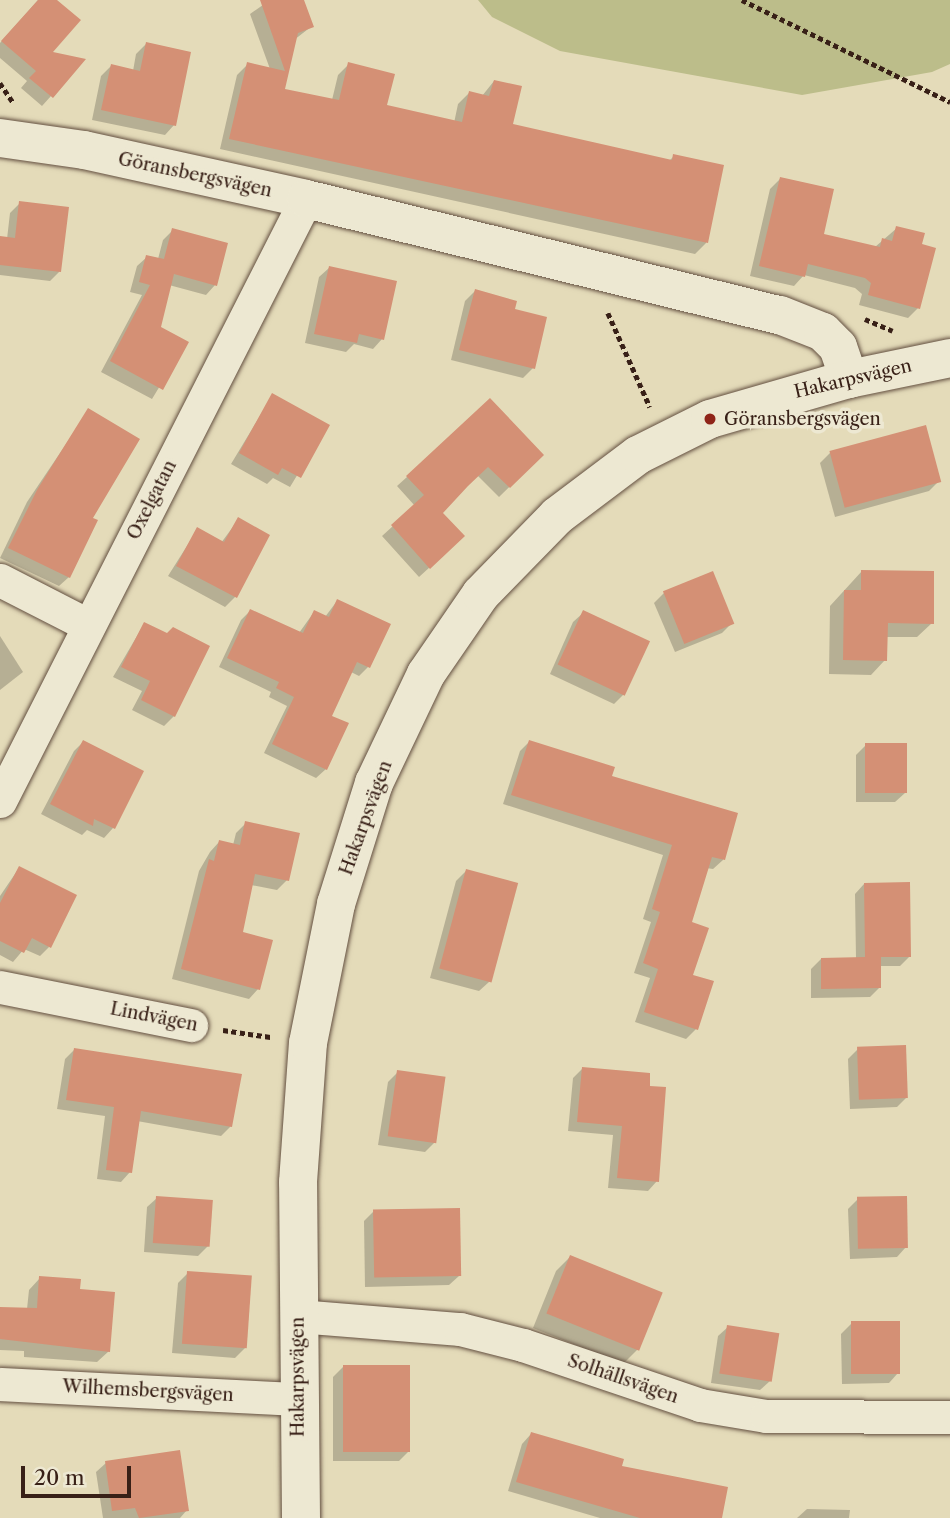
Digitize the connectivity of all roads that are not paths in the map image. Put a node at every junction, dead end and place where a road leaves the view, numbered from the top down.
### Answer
1 (0, 138) edge
2 (306, 199) junction
3 (950, 358) edge
4 (849, 379) junction
5 (0, 580) edge
6 (88, 625) junction
7 (0, 801) edge
8 (0, 987) edge
9 (191, 1025) road end
10 (298, 1316) junction
11 (0, 1384) edge
12 (296, 1399) junction
13 (950, 1417) edge
14 (301, 1518) edge

1 - 2 street, Göransbergsvägen
2 - 4 street, Göransbergsvägen
2 - 6 street, Oxelgatan
3 - 4 street, Hakarpsvägen
4 - 10 street, Hakarpsvägen
5 - 6 street
6 - 7 street, Oxelgatan
8 - 9 street, Lindvägen
10 - 12 street, Hakarpsvägen
10 - 13 street, Solhällsvägen
11 - 12 street, Wilhemsbergsvägen
12 - 14 street, Hakarpsvägen

